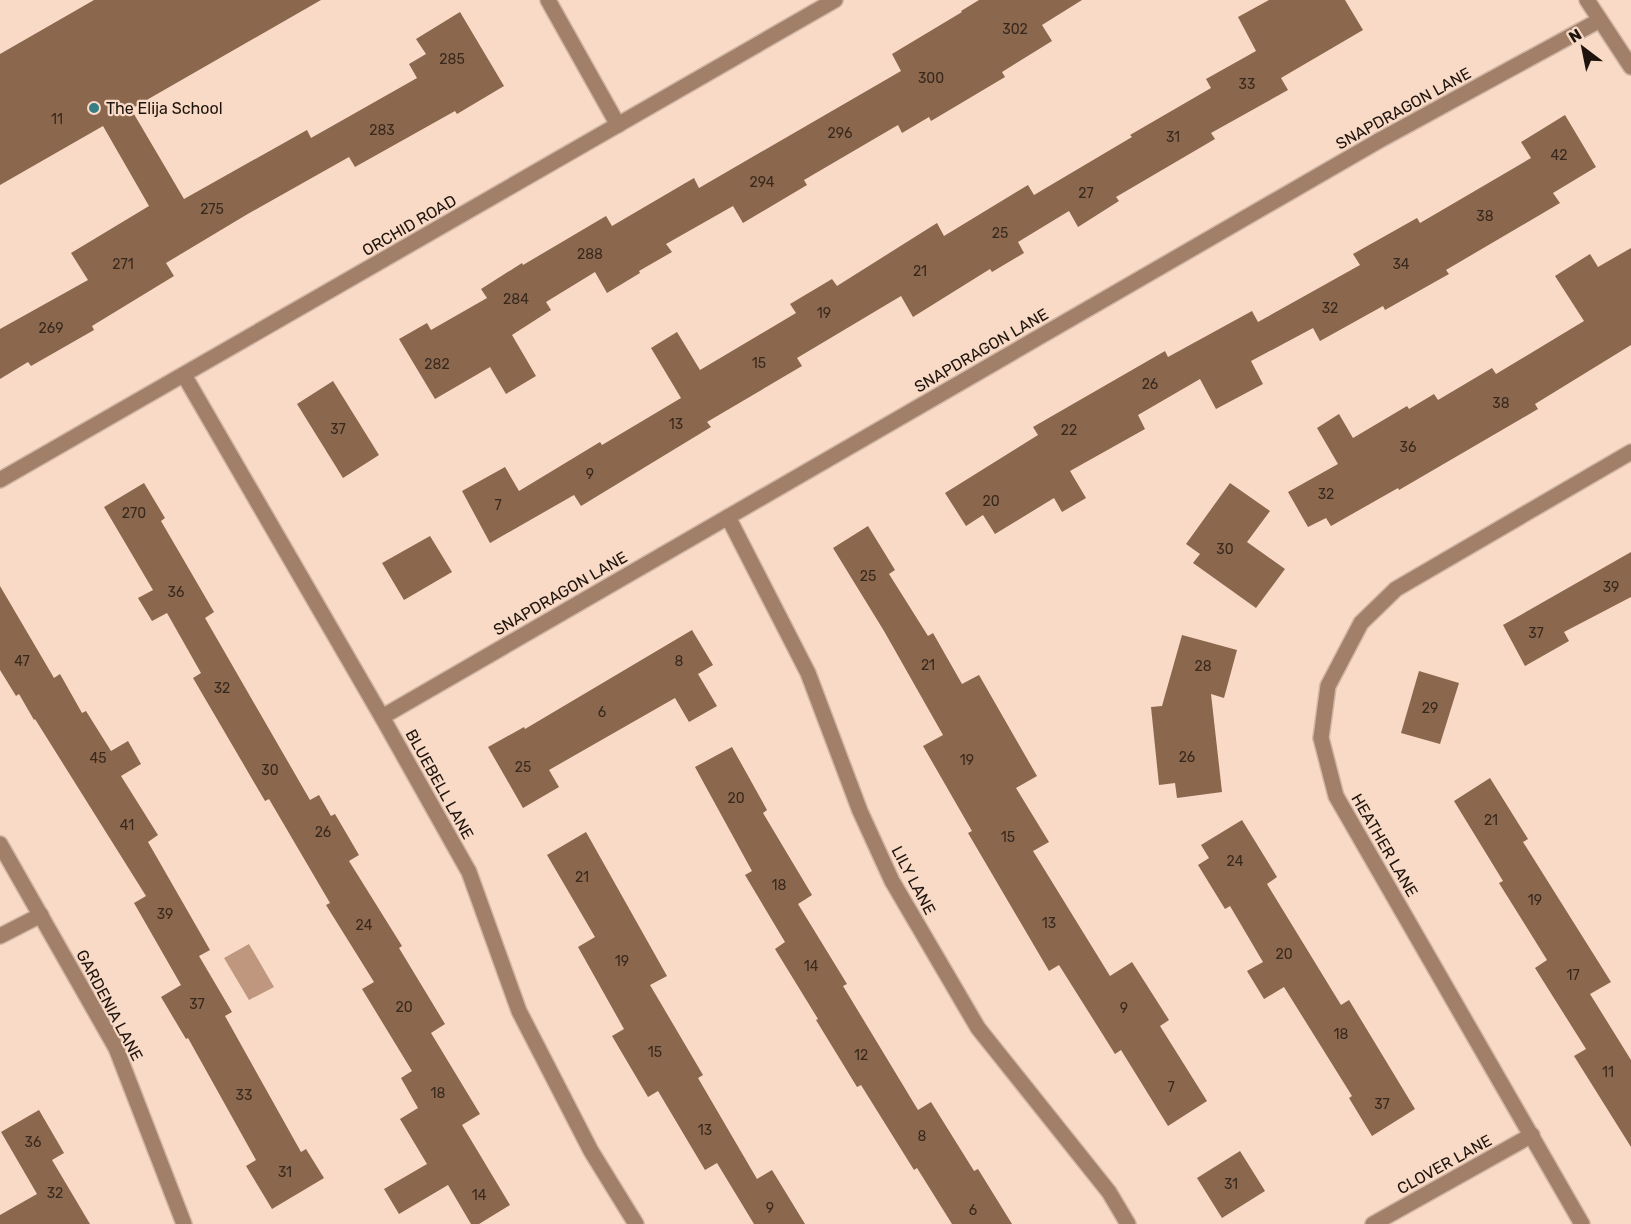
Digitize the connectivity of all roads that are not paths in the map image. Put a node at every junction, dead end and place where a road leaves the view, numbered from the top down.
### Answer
1 (548, 0) edge
2 (835, 0) edge
3 (1587, 0) edge
4 (1600, 20) junction
5 (1631, 67) edge
6 (618, 124) junction
7 (184, 375) junction
8 (1631, 452) edge
9 (0, 480) edge
10 (728, 518) junction
11 (382, 717) junction
12 (0, 844) edge
13 (41, 915) junction
14 (0, 936) edge
15 (1532, 1135) junction
16 (184, 1224) edge
17 (636, 1224) edge
18 (1128, 1224) edge
19 (1373, 1224) edge
20 (1582, 1224) edge

1 - 6 street
2 - 6 street, ORCHID ROAD
3 - 4 street
4 - 5 street
4 - 10 street, SNAPDRAGON LANE
6 - 7 street, ORCHID ROAD
7 - 9 street, ORCHID ROAD
7 - 11 street, BLUEBELL LANE
8 - 15 street, HEATHER LANE
10 - 11 street, SNAPDRAGON LANE
10 - 18 street, LILY LANE
11 - 17 street, BLUEBELL LANE
12 - 13 street, GARDENIA LANE
13 - 14 street
13 - 16 street, GARDENIA LANE
15 - 19 street, CLOVER LANE
15 - 20 street, HEATHER LANE

